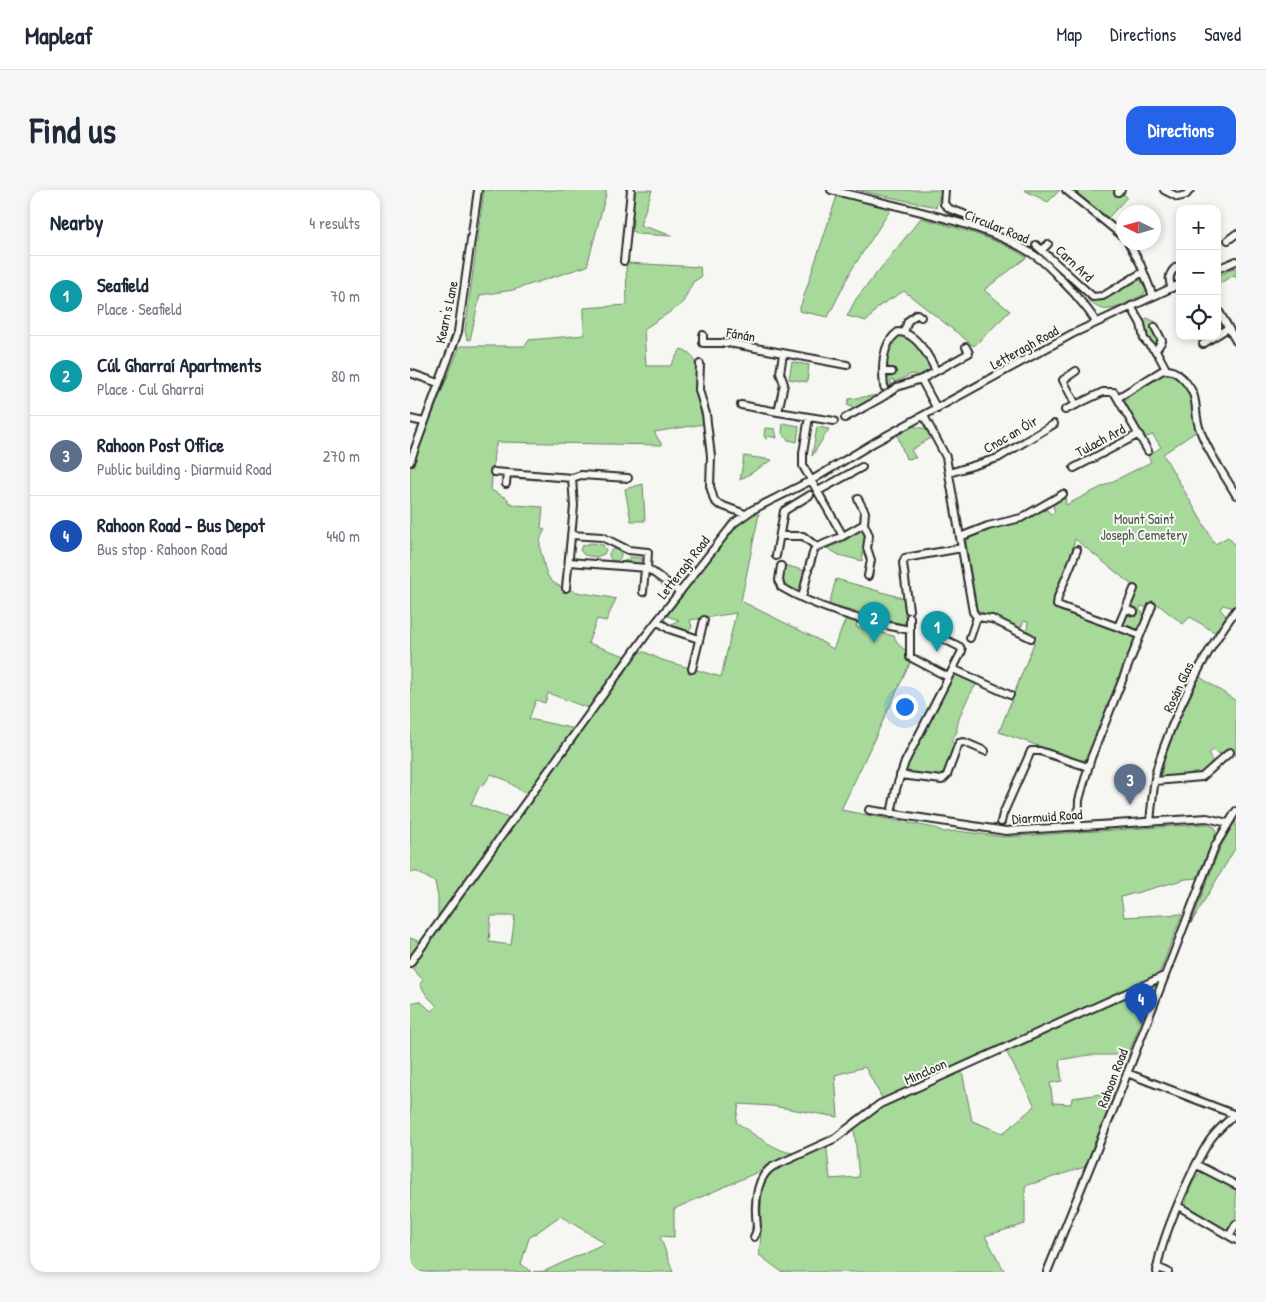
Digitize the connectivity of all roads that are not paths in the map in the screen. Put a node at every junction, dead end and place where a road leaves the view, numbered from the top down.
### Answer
1 (478, 190) edge
2 (631, 190) edge
3 (831, 190) edge
4 (945, 190) edge
5 (1066, 190) edge
6 (1164, 190) edge
7 (1190, 190) edge
8 (964, 214) dead end
9 (1116, 231) edge
10 (1232, 237) edge
11 (1048, 244) dead end
12 (1236, 244) edge
13 (1132, 250) edge
14 (624, 261) dead end
15 (1236, 261) edge
16 (1221, 267) edge
17 (1176, 269) edge
18 (1143, 272) junction
19 (1176, 286) edge
20 (1172, 288) junction
21 (1153, 296) junction
22 (1131, 306) junction
23 (1221, 315) edge
24 (921, 317) dead end
25 (1096, 322) junction
26 (1155, 327) dead end
27 (1228, 328) junction
28 (904, 332) junction
29 (1221, 333) edge
30 (703, 335) dead end
31 (1210, 340) edge
32 (1236, 341) edge
33 (1203, 344) dead end
34 (966, 347) dead end
35 (1156, 350) junction
36 (826, 353) dead end
37 (783, 354) junction
38 (824, 361) junction
39 (700, 364) dead end
40 (848, 365) dead end
41 (1166, 369) junction
42 (936, 371) junction
43 (1076, 371) dead end
44 (410, 372) edge
45 (883, 372) junction
46 (892, 372) dead end
47 (921, 379) junction
48 (438, 384) junction
49 (884, 387) dead end
50 (1119, 397) junction
51 (1076, 405) junction
52 (741, 406) dead end
53 (936, 409) junction
54 (1065, 410) dead end
55 (778, 412) junction
56 (924, 416) junction
57 (809, 417) junction
58 (845, 418) dead end
59 (410, 419) edge
60 (834, 421) dead end
61 (424, 422) junction
62 (1054, 424) dead end
63 (1138, 434) junction
64 (1148, 451) dead end
65 (410, 462) edge
66 (862, 467) dead end
67 (1074, 468) dead end
68 (494, 472) dead end
69 (507, 473) junction
70 (949, 473) junction
71 (572, 478) junction
72 (628, 478) dead end
73 (812, 480) junction
74 (506, 484) dead end
75 (818, 490) junction
76 (1063, 494) dead end
77 (810, 495) dead end
78 (1236, 496) edge
79 (858, 499) dead end
80 (745, 514) junction
81 (864, 524) junction
82 (571, 536) junction
83 (780, 536) junction
84 (843, 536) junction
85 (960, 537) junction
86 (817, 546) junction
87 (962, 548) junction
88 (1077, 550) dead end
89 (776, 556) dead end
90 (570, 562) junction
91 (782, 566) dead end
92 (646, 568) junction
93 (868, 576) dead end
94 (566, 588) dead end
95 (1134, 589) dead end
96 (643, 592) dead end
97 (680, 592) junction
98 (802, 598) junction
99 (1126, 609) junction
100 (1236, 610) edge
101 (977, 617) junction
102 (704, 620) dead end
103 (657, 621) junction
104 (1118, 627) junction
105 (910, 630) junction
106 (930, 632) dead end
107 (1140, 635) junction
108 (970, 638) dead end
109 (1031, 638) dead end
110 (699, 639) junction
111 (692, 669) dead end
112 (953, 669) junction
113 (948, 677) junction
114 (1010, 695) dead end
115 (985, 751) dead end
116 (1230, 752) dead end
117 (1088, 767) junction
118 (900, 775) junction
119 (1155, 781) junction
120 (869, 810) dead end
121 (1236, 810) edge
122 (891, 814) junction
123 (1001, 822) dead end
124 (1150, 822) junction
125 (1228, 822) junction
126 (1078, 827) junction
127 (410, 963) edge
128 (1164, 976) junction
129 (1127, 1073) junction
130 (1235, 1115) edge
131 (1197, 1165) junction
132 (1236, 1185) edge
133 (1178, 1206) junction
134 (1236, 1224) edge
135 (1229, 1236) junction
136 (754, 1237) dead end
137 (1236, 1240) edge
138 (1157, 1269) edge
139 (1047, 1272) edge
140 (1168, 1272) edge

1 - 48 street, Kearn's Lane
2 - 14 street
3 - 25 street, Circular Road
4 - 8 street
5 - 9 street
6 - 7 street
10 - 12 street
11 - 18 street, Carn Ard
13 - 18 street
15 - 16 street
17 - 20 street
18 - 21 street
19 - 20 street
20 - 21 street
21 - 22 street
22 - 25 street
22 - 35 street
23 - 27 street
24 - 28 street
25 - 53 street, Letteragh Road
26 - 35 street
27 - 29 street
27 - 32 street
28 - 42 street
28 - 45 street
30 - 37 street, Fánán
31 - 33 street
34 - 42 street
35 - 41 street
36 - 38 street
37 - 38 street, Fánán
37 - 55 street
38 - 40 street, Fánán
39 - 80 street
41 - 50 street
41 - 78 street
42 - 47 street
43 - 51 street
44 - 48 street
45 - 46 street
45 - 49 street
47 - 53 street
47 - 58 street
48 - 61 street, Kearn's Lane
50 - 51 street
50 - 63 street, Tulach Ard
51 - 54 street
52 - 55 street
53 - 56 street, Letteragh Road
55 - 57 street
56 - 70 street
56 - 73 street, Letteragh Road
57 - 60 street
57 - 73 street
59 - 61 street
61 - 65 street, Kearn's Lane
62 - 70 street, Cnoc an Óir
63 - 64 street, Tulach Ard
63 - 67 street, Tulach Ard
66 - 75 street
68 - 69 street
69 - 71 street
69 - 74 street
70 - 85 street
71 - 72 street
71 - 82 street
73 - 75 street
73 - 80 street, Letteragh Road
75 - 84 street
76 - 85 street
77 - 83 street
79 - 81 street
80 - 97 street, Letteragh Road
81 - 84 street
81 - 93 street
82 - 90 street
82 - 92 street
83 - 86 street
83 - 89 street
84 - 86 street
85 - 87 street
86 - 98 street
87 - 101 street
87 - 105 street
88 - 104 street
90 - 92 street
90 - 94 street
91 - 98 street
92 - 96 street
92 - 97 street
95 - 99 street
97 - 103 street, Letteragh Road
98 - 105 street
99 - 104 street
99 - 107 street
100 - 119 street, Rosán Glas
101 - 108 street
101 - 109 street
102 - 110 street
103 - 110 street
103 - 127 street, Letteragh Road
104 - 107 street
105 - 113 street
106 - 112 street
107 - 117 street
110 - 111 street
112 - 113 street
112 - 114 street
113 - 118 street
115 - 118 street
116 - 119 street
117 - 123 street
117 - 126 street
118 - 122 street
119 - 124 street, Rosán Glas
120 - 122 street, Diarmuid Road
121 - 125 street, Rahoon Road
122 - 126 street, Diarmuid Road
124 - 125 street, Diarmuid Road
124 - 126 street, Diarmuid Road
125 - 128 street, Rahoon Road
128 - 129 street, Rahoon Road
128 - 136 street, Mincloon
129 - 130 street
129 - 139 street, Rahoon Road
130 - 131 street
131 - 132 street
131 - 133 street
133 - 135 street
133 - 138 street
134 - 135 street
135 - 137 street
138 - 140 street

